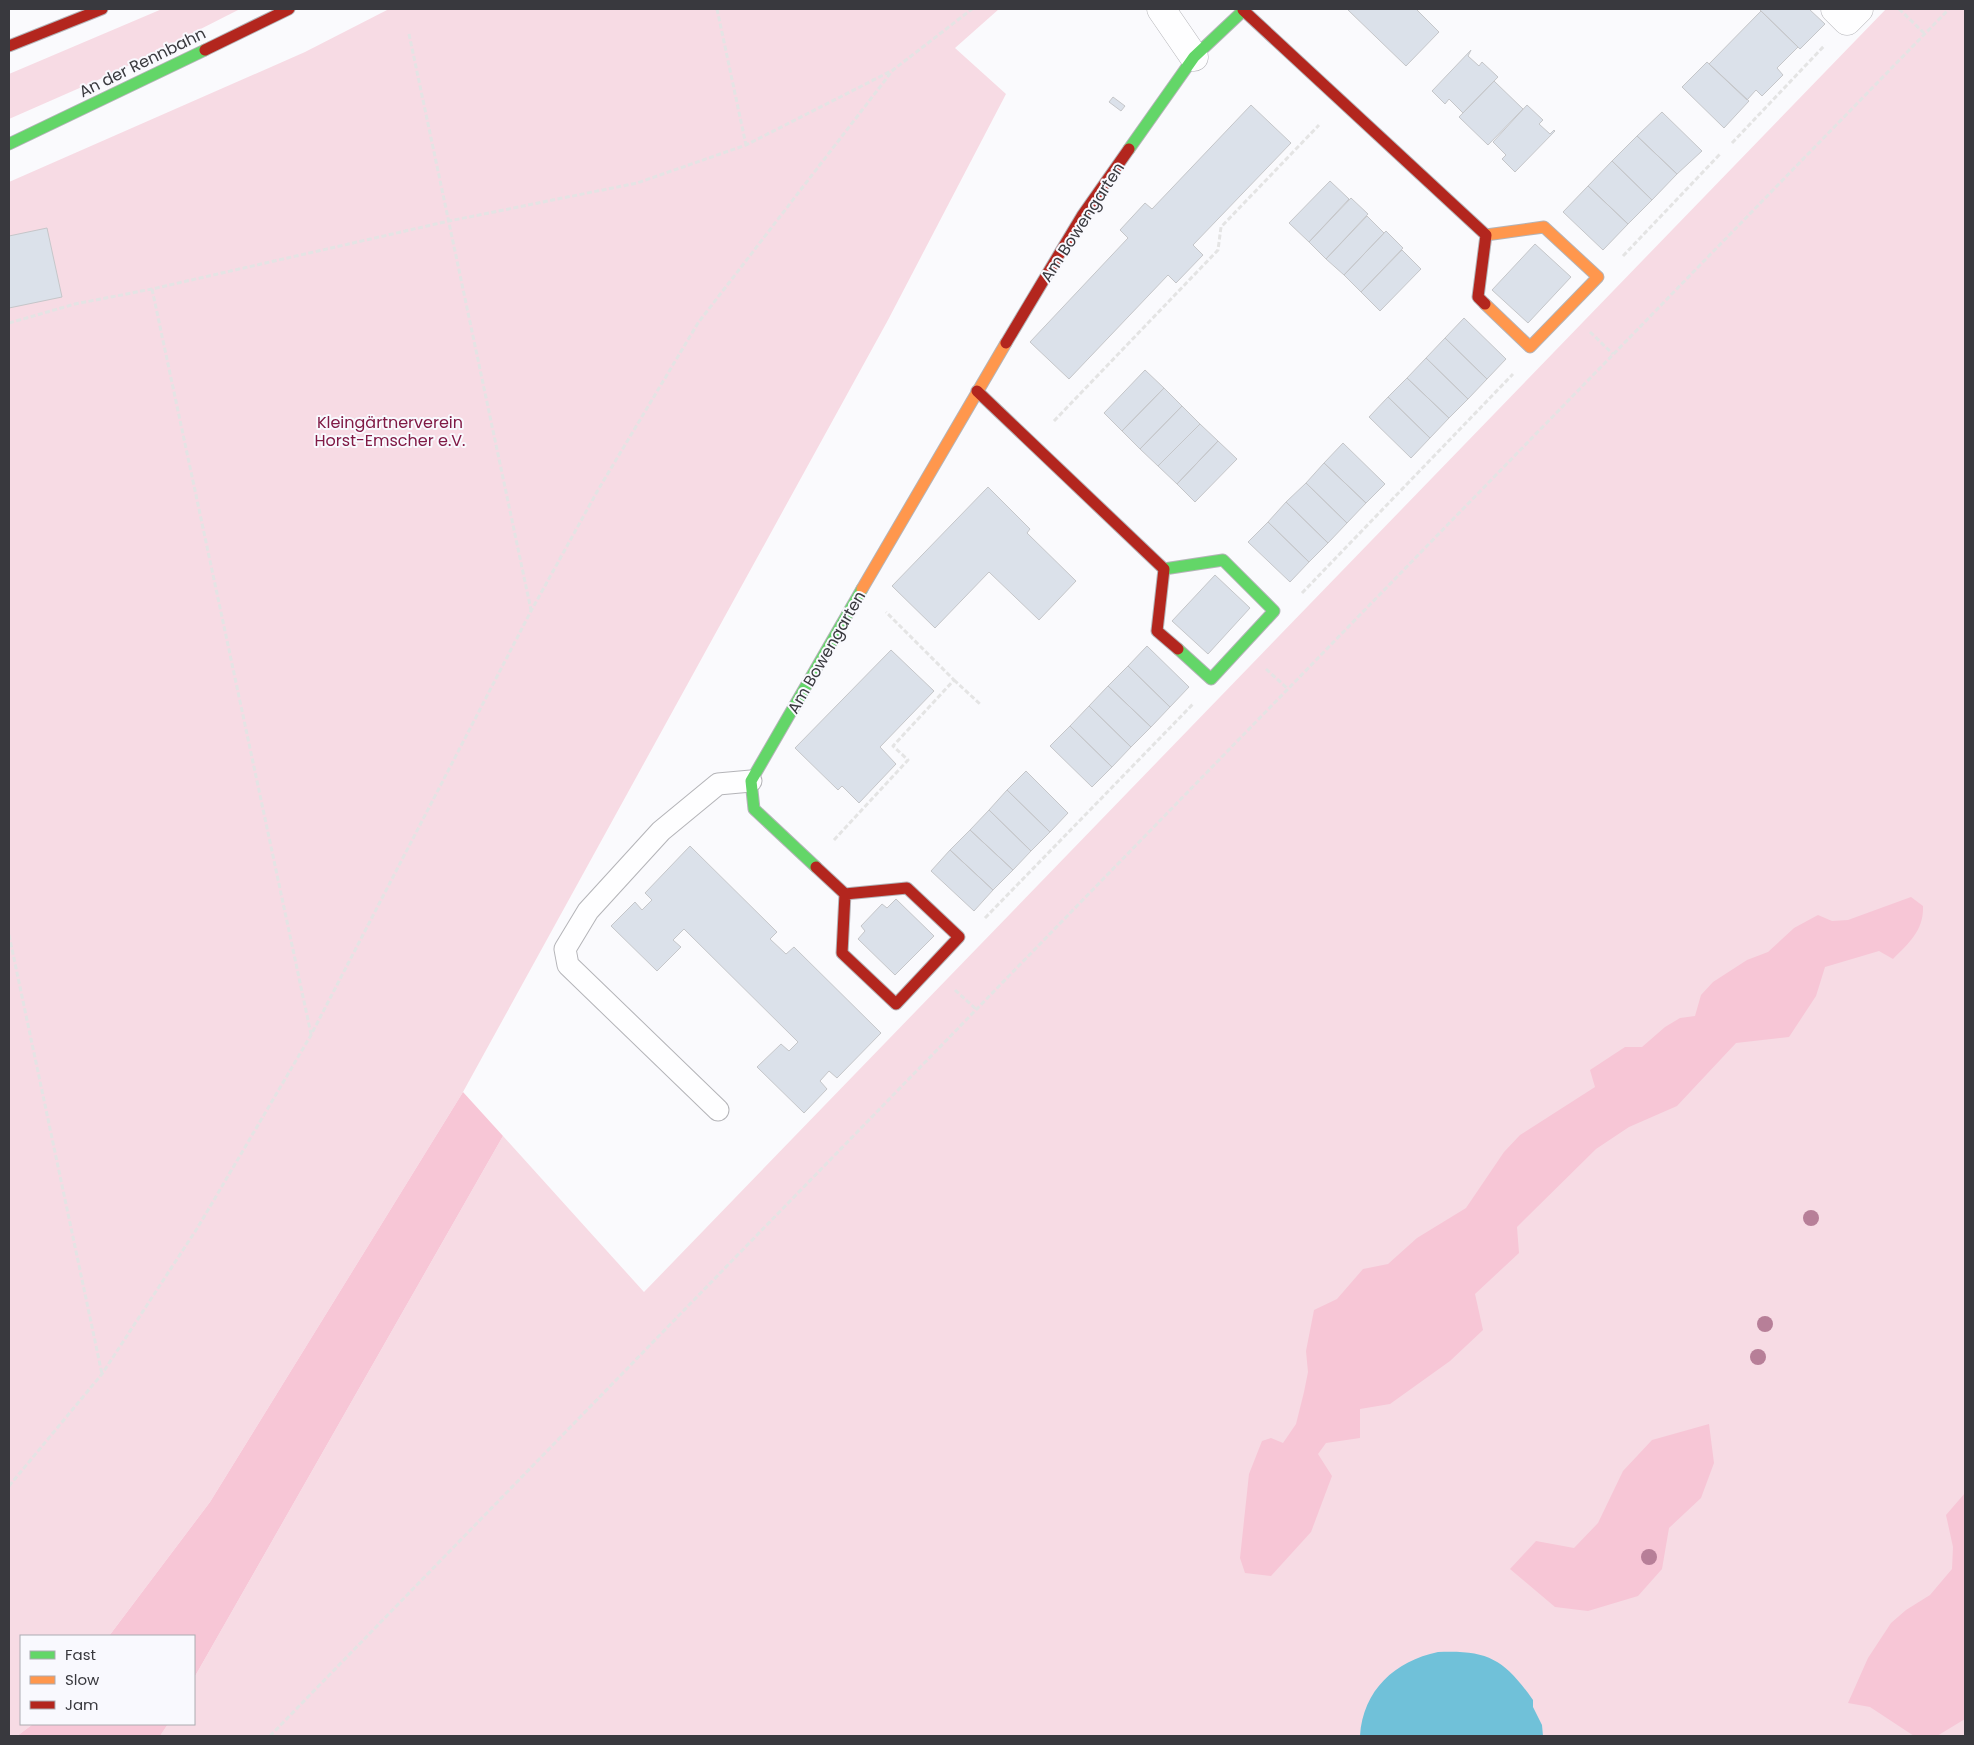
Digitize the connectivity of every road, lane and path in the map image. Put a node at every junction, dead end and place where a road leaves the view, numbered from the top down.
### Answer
1 (102, 9) edge
2 (289, 9) edge
3 (716, 9) edge
4 (972, 9) edge
5 (1161, 9) edge
6 (1244, 9) edge
7 (1899, 9) edge
8 (1949, 9) edge
9 (1847, 13) edge
10 (409, 34) dead end
11 (1925, 34) junction
12 (9, 46) edge
13 (1194, 57) junction
14 (893, 70) junction
15 (1342, 101) junction
16 (1732, 143) dead end
17 (9, 144) edge
18 (746, 145) junction
19 (1720, 153) dead end
20 (449, 221) junction
21 (1486, 235) junction
22 (1598, 277) junction
23 (152, 289) junction
24 (9, 323) edge
25 (1530, 347) junction
26 (977, 391) junction
27 (1032, 443) junction
28 (1164, 569) junction
29 (862, 589) junction
30 (1274, 611) junction
31 (531, 612) junction
32 (1210, 679) junction
33 (954, 680) junction
34 (980, 704) dead end
35 (751, 781) junction
36 (812, 863) junction
37 (845, 894) junction
38 (9, 934) edge
39 (959, 937) junction
40 (311, 1035) junction
41 (718, 1110) dead end
42 (102, 1374) junction
43 (9, 1486) edge
44 (270, 1736) edge

1 - 12 street
2 - 17 street, An der Rennbahn
3 - 18 path
4 - 14 path
5 - 13 street
6 - 13 street, Am Bowengarten
6 - 15 street, Am Bowengarten
7 - 11 path
8 - 11 path
9 - 16 path
10 - 20 path
11 - 44 path
13 - 26 street, Am Bowengarten
14 - 18 path
14 - 31 path
15 - 21 street, Am Bowengarten
15 - 27 path
18 - 20 path
19 - 22 path
20 - 23 path
20 - 31 path
21 - 22 street
21 - 25 street
22 - 25 street
23 - 24 path
23 - 40 path
25 - 30 path
26 - 27 street
26 - 29 street, Am Bowengarten
27 - 28 street
28 - 30 street
28 - 32 street
29 - 33 path
29 - 35 street, Am Bowengarten
30 - 32 street
31 - 40 path
32 - 39 path
33 - 34 path
33 - 36 path
35 - 36 street
35 - 41 lane
36 - 37 street
37 - 39 street
37 - 39 street
38 - 42 path
40 - 42 path
42 - 43 path

